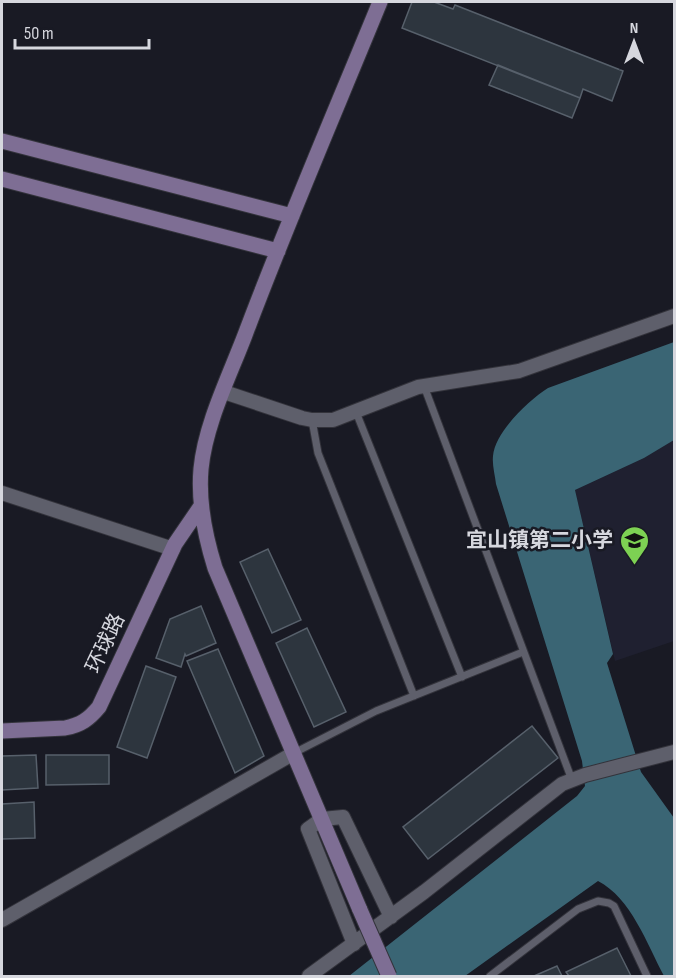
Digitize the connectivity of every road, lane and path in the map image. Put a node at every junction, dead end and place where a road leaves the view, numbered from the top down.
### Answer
1 (380, 2) edge
2 (2, 141) edge
3 (2, 179) edge
4 (292, 216) junction
5 (278, 251) junction
6 (675, 316) edge
7 (424, 386) junction
8 (224, 392) junction
9 (357, 412) junction
10 (312, 420) junction
11 (2, 493) edge
12 (201, 506) junction
13 (173, 549) junction
14 (523, 652) junction
15 (462, 676) junction
16 (414, 696) junction
17 (2, 731) edge
18 (675, 752) edge
19 (294, 753) junction
20 (578, 778) junction
21 (322, 819) junction
22 (391, 917) junction
23 (2, 920) edge
24 (354, 944) junction
25 (309, 976) edge
26 (389, 976) edge
27 (490, 976) edge
28 (647, 976) edge

1 - 4 main road
2 - 4 main road
3 - 5 main road
4 - 5 main road
5 - 8 main road
6 - 7 street
7 - 9 street
7 - 14 lane
8 - 10 street
8 - 12 main road
9 - 10 street
9 - 15 lane
10 - 16 lane
11 - 13 street
12 - 13 main road, 环球路
12 - 19 main road
13 - 17 main road, 环球路
14 - 15 lane
14 - 20 lane
15 - 16 lane
16 - 19 lane
18 - 20 street
19 - 21 main road
19 - 23 street
20 - 22 street
21 - 22 street
21 - 24 street
21 - 26 main road, bridge
22 - 24 street
24 - 25 street
27 - 28 lane

